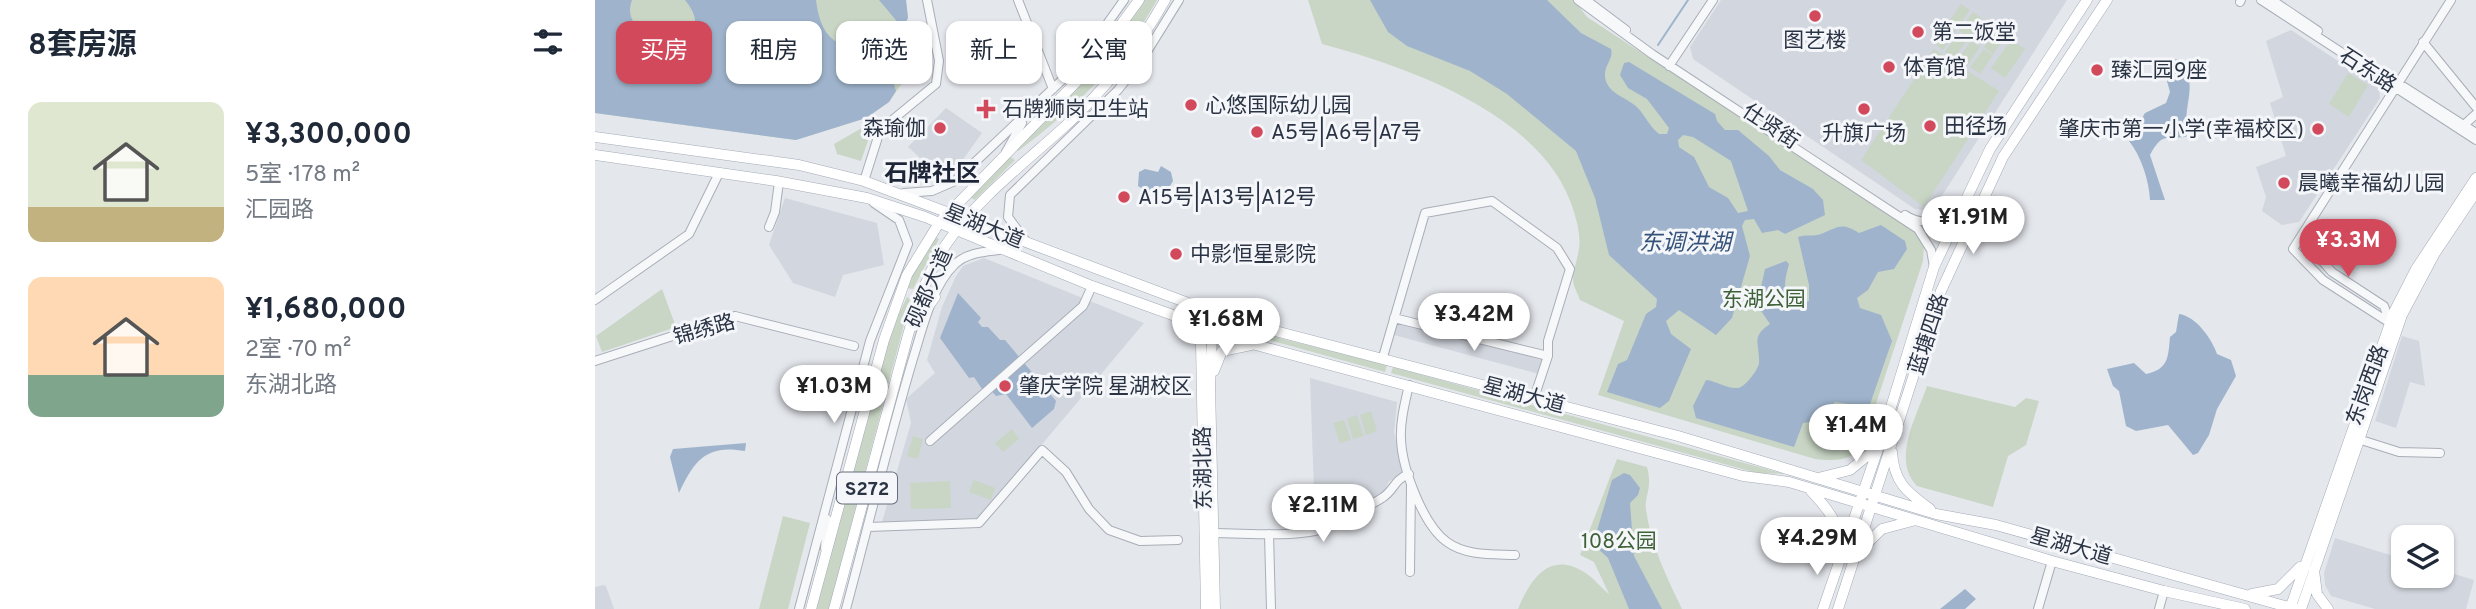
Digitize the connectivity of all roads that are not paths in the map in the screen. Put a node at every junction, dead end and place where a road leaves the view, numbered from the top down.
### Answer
1 (927, 0) edge
2 (1018, 0) edge
3 (1124, 0) edge
4 (1139, 0) edge
5 (1165, 0) edge
6 (1179, 0) edge
7 (1578, 0) edge
8 (1586, 0) edge
9 (1706, 0) edge
10 (1713, 0) edge
11 (2107, 0) edge
12 (2261, 0) edge
13 (2272, 0) edge
14 (2451, 0) edge
15 (2085, 3) edge
16 (2097, 15) junction
17 (1109, 21) edge
18 (1125, 21) edge
19 (2423, 42) junction
20 (1669, 63) junction
21 (1058, 84) edge
22 (1075, 84) edge
23 (2399, 87) junction
24 (1053, 89) junction
25 (2476, 107) edge
26 (1030, 112) junction
27 (2476, 114) edge
28 (2464, 125) junction
29 (1076, 129) junction
30 (2476, 133) edge
31 (595, 137) edge
32 (2476, 140) edge
33 (1990, 149) junction
34 (1006, 152) junction
35 (1034, 153) junction
36 (595, 155) edge
37 (2003, 157) junction
38 (1022, 162) junction
39 (719, 173) junction
40 (2476, 177) edge
41 (779, 182) junction
42 (868, 182) junction
43 (2476, 192) edge
44 (904, 193) junction
45 (867, 198) junction
46 (1962, 204) junction
47 (950, 211) junction
48 (969, 219) junction
49 (939, 223) junction
50 (769, 227) dead end
51 (957, 232) junction
52 (2301, 237) junction
53 (1027, 243) junction
54 (1039, 248) junction
55 (999, 250) junction
56 (1036, 264) junction
57 (1934, 267) junction
58 (1092, 286) junction
59 (899, 293) junction
60 (935, 298) junction
61 (595, 300) edge
62 (919, 300) junction
63 (1209, 311) junction
64 (1394, 318) junction
65 (2390, 323) junction
66 (1913, 327) junction
67 (1207, 328) junction
68 (1928, 331) junction
69 (908, 335) junction
70 (870, 341) junction
71 (1256, 345) junction
72 (854, 346) junction
73 (1548, 356) junction
74 (879, 357) junction
75 (1383, 357) junction
76 (865, 359) junction
77 (595, 361) edge
78 (899, 366) junction
79 (1206, 385) junction
80 (1409, 385) junction
81 (1534, 398) junction
82 (855, 405) junction
83 (899, 407) junction
84 (2358, 439) junction
85 (930, 441) dead end
86 (1879, 446) junction
87 (1891, 448) junction
88 (2440, 453) dead end
89 (1793, 469) junction
90 (1410, 476) junction
91 (1820, 477) junction
92 (1789, 482) junction
93 (1809, 489) junction
94 (1863, 491) junction
95 (1875, 495) junction
96 (828, 498) junction
97 (1859, 504) junction
98 (1870, 507) junction
99 (1422, 511) junction
100 (1936, 514) junction
101 (1409, 516) junction
102 (1915, 521) junction
103 (868, 527) junction
104 (1213, 533) junction
105 (1269, 534) junction
106 (1178, 540) dead end
107 (2315, 548) junction
108 (824, 554) junction
109 (1515, 555) dead end
110 (1841, 555) junction
111 (1855, 556) junction
112 (2052, 561) junction
113 (2309, 564) junction
114 (1410, 572) dead end
115 (2221, 587) junction
116 (2164, 592) junction
117 (2248, 595) junction
118 (2216, 602) junction
119 (2292, 608) edge
120 (799, 609) edge
121 (811, 609) edge
122 (834, 609) edge
123 (846, 609) edge
124 (1206, 609) edge
125 (1215, 609) edge
126 (1271, 609) edge
127 (1823, 609) edge
128 (1838, 609) edge
129 (2038, 609) edge
130 (2159, 609) edge
131 (2245, 609) edge
132 (2301, 609) edge
133 (2328, 609) edge

1 - 42 street
2 - 24 street
3 - 17 street
4 - 18 main road, 砚都大道 / S272
5 - 35 main road, 砚都大道 / S272
6 - 29 street
7 - 20 street
8 - 20 street, 仕贤街
9 - 20 street
10 - 20 street
11 - 16 main road, 蓝塘四路
12 - 23 street, 石东路
13 - 23 street, 石东路
14 - 19 street
15 - 16 main road
15 - 33 main road, 蓝塘四路
16 - 37 main road, 蓝塘四路
19 - 23 street
19 - 25 street
20 - 46 street, 仕贤街
20 - 57 street
21 - 24 street
22 - 34 main road, 砚都大道 / S272
23 - 28 street, 石东路
23 - 32 street, 石东路
23 - 52 street
24 - 26 street
26 - 34 street
26 - 44 street
27 - 28 street
28 - 30 street, 石东路
29 - 35 street
29 - 53 street
31 - 42 main road, 星湖大道
33 - 37 main road
33 - 46 main road, 蓝塘四路
34 - 38 main road
34 - 47 main road, 砚都大道 / S272
35 - 38 main road, 砚都大道 / S272
36 - 39 main road, 星湖大道
37 - 68 main road, 蓝塘四路
38 - 48 main road, 砚都大道 / S272
39 - 41 main road, 星湖大道
39 - 61 street
40 - 65 main road, 东岗西路
41 - 45 main road, 星湖大道
41 - 50 street
42 - 44 main road, 星湖大道
42 - 45 main road
43 - 84 main road, 东岗西路
44 - 47 main road, 星湖大道
45 - 49 main road, 星湖大道
45 - 70 street, 砚都大道
46 - 57 main road, 蓝塘四路
47 - 48 main road, 星湖大道
47 - 49 main road, 砚都大道 / S272
48 - 51 main road, 砚都大道 / S272
48 - 53 main road, 星湖大道
49 - 51 main road, 星湖大道
49 - 59 main road, 砚都大道 / S272
51 - 55 main road, 星湖大道
51 - 62 main road, 砚都大道 / S272
52 - 65 street
52 - 65 street
53 - 54 main road, 星湖大道
54 - 56 main road
54 - 63 main road, 星湖大道
55 - 56 main road, 星湖大道
55 - 60 street, 砚都大道
56 - 58 main road, 星湖大道
57 - 66 main road, 蓝塘四路
58 - 67 main road, 星湖大道
58 - 85 street
59 - 62 main road
59 - 74 main road, 砚都大道 / S272
60 - 69 main road
60 - 83 street, 砚都大道
62 - 69 main road, 砚都大道 / S272
63 - 67 main road, 东湖北路
63 - 75 main road, 星湖大道
64 - 73 street
64 - 73 street
64 - 75 street
65 - 107 main road, 东岗西路
66 - 68 main road
66 - 86 main road, 蓝塘四路
67 - 71 main road, 星湖大道
67 - 79 main road, 东湖北路
68 - 87 main road, 蓝塘四路
69 - 78 main road, 砚都大道 / S272
70 - 72 street
70 - 76 street, 砚都大道
71 - 79 main road
71 - 80 main road, 星湖大道
72 - 76 street
72 - 77 street, 锦绣路
73 - 81 street
74 - 82 street
74 - 108 main road, 砚都大道 / S272
75 - 81 main road, 星湖大道
76 - 82 street, 砚都大道
78 - 83 street
78 - 122 main road, 砚都大道 / S272
79 - 104 main road, 东湖北路
79 - 124 main road, 东湖北路
80 - 90 street
80 - 92 main road, 星湖大道
81 - 89 main road, 星湖大道
82 - 96 street, 砚都大道
83 - 103 street, 砚都大道
84 - 88 street
84 - 107 main road, 东岗西路
86 - 91 main road
86 - 94 main road, 蓝塘四路
87 - 95 main road, 蓝塘四路
87 - 100 main road
89 - 91 main road, 星湖大道
89 - 92 main road
90 - 99 street
90 - 101 street
90 - 105 street
91 - 94 main road, 星湖大道
92 - 93 main road, 星湖大道
93 - 97 main road, 星湖大道
93 - 110 main road
94 - 95 main road, 星湖大道
94 - 97 main road, 蓝塘四路
95 - 98 main road, 蓝塘四路
95 - 100 main road, 星湖大道
96 - 108 street
96 - 120 street, 砚都大道
97 - 98 main road, 星湖大道
97 - 110 main road, 蓝塘四路
98 - 102 main road, 星湖大道
98 - 111 main road, 蓝塘四路
99 - 101 street
99 - 109 street
100 - 115 main road, 星湖大道
101 - 114 street
102 - 111 main road
102 - 112 main road, 星湖大道
103 - 106 street
103 - 123 street, 砚都大道
104 - 105 street
104 - 125 main road, 东湖北路
105 - 126 street
107 - 113 main road, 东岗西路
108 - 121 main road, 砚都大道 / S272
110 - 127 main road, 蓝塘四路
111 - 128 main road, 蓝塘四路
112 - 116 main road, 星湖大道
112 - 129 street
113 - 117 main road
113 - 119 main road, 东岗西路
113 - 132 main road, 东岗西路
113 - 133 main road
115 - 117 main road, 星湖大道
115 - 118 main road
116 - 118 main road, 星湖大道
116 - 130 street
117 - 119 main road, 星湖大道
118 - 131 main road, 星湖大道

